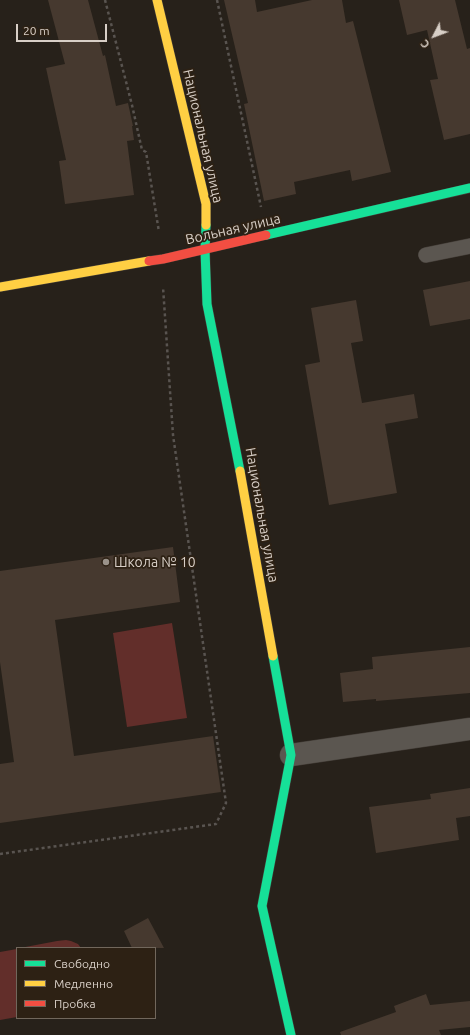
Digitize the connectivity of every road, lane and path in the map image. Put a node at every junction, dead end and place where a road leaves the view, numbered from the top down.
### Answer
1 (105, 0) edge
2 (157, 0) edge
3 (217, 0) edge
4 (470, 188) edge
5 (261, 207) dead end
6 (470, 246) edge
7 (205, 250) junction
8 (426, 255) dead end
9 (163, 260) junction
10 (0, 287) edge
11 (163, 287) dead end
12 (470, 729) edge
13 (291, 755) junction
14 (0, 854) edge
15 (291, 1035) edge

1 - 9 path
2 - 7 street, Национальная улица
3 - 5 path
4 - 7 street, Вольная улица
6 - 8 lane
7 - 9 street, Вольная улица
7 - 13 street, Национальная улица
9 - 10 street, Вольная улица
11 - 14 path
12 - 13 street
13 - 15 street, Национальная улица

